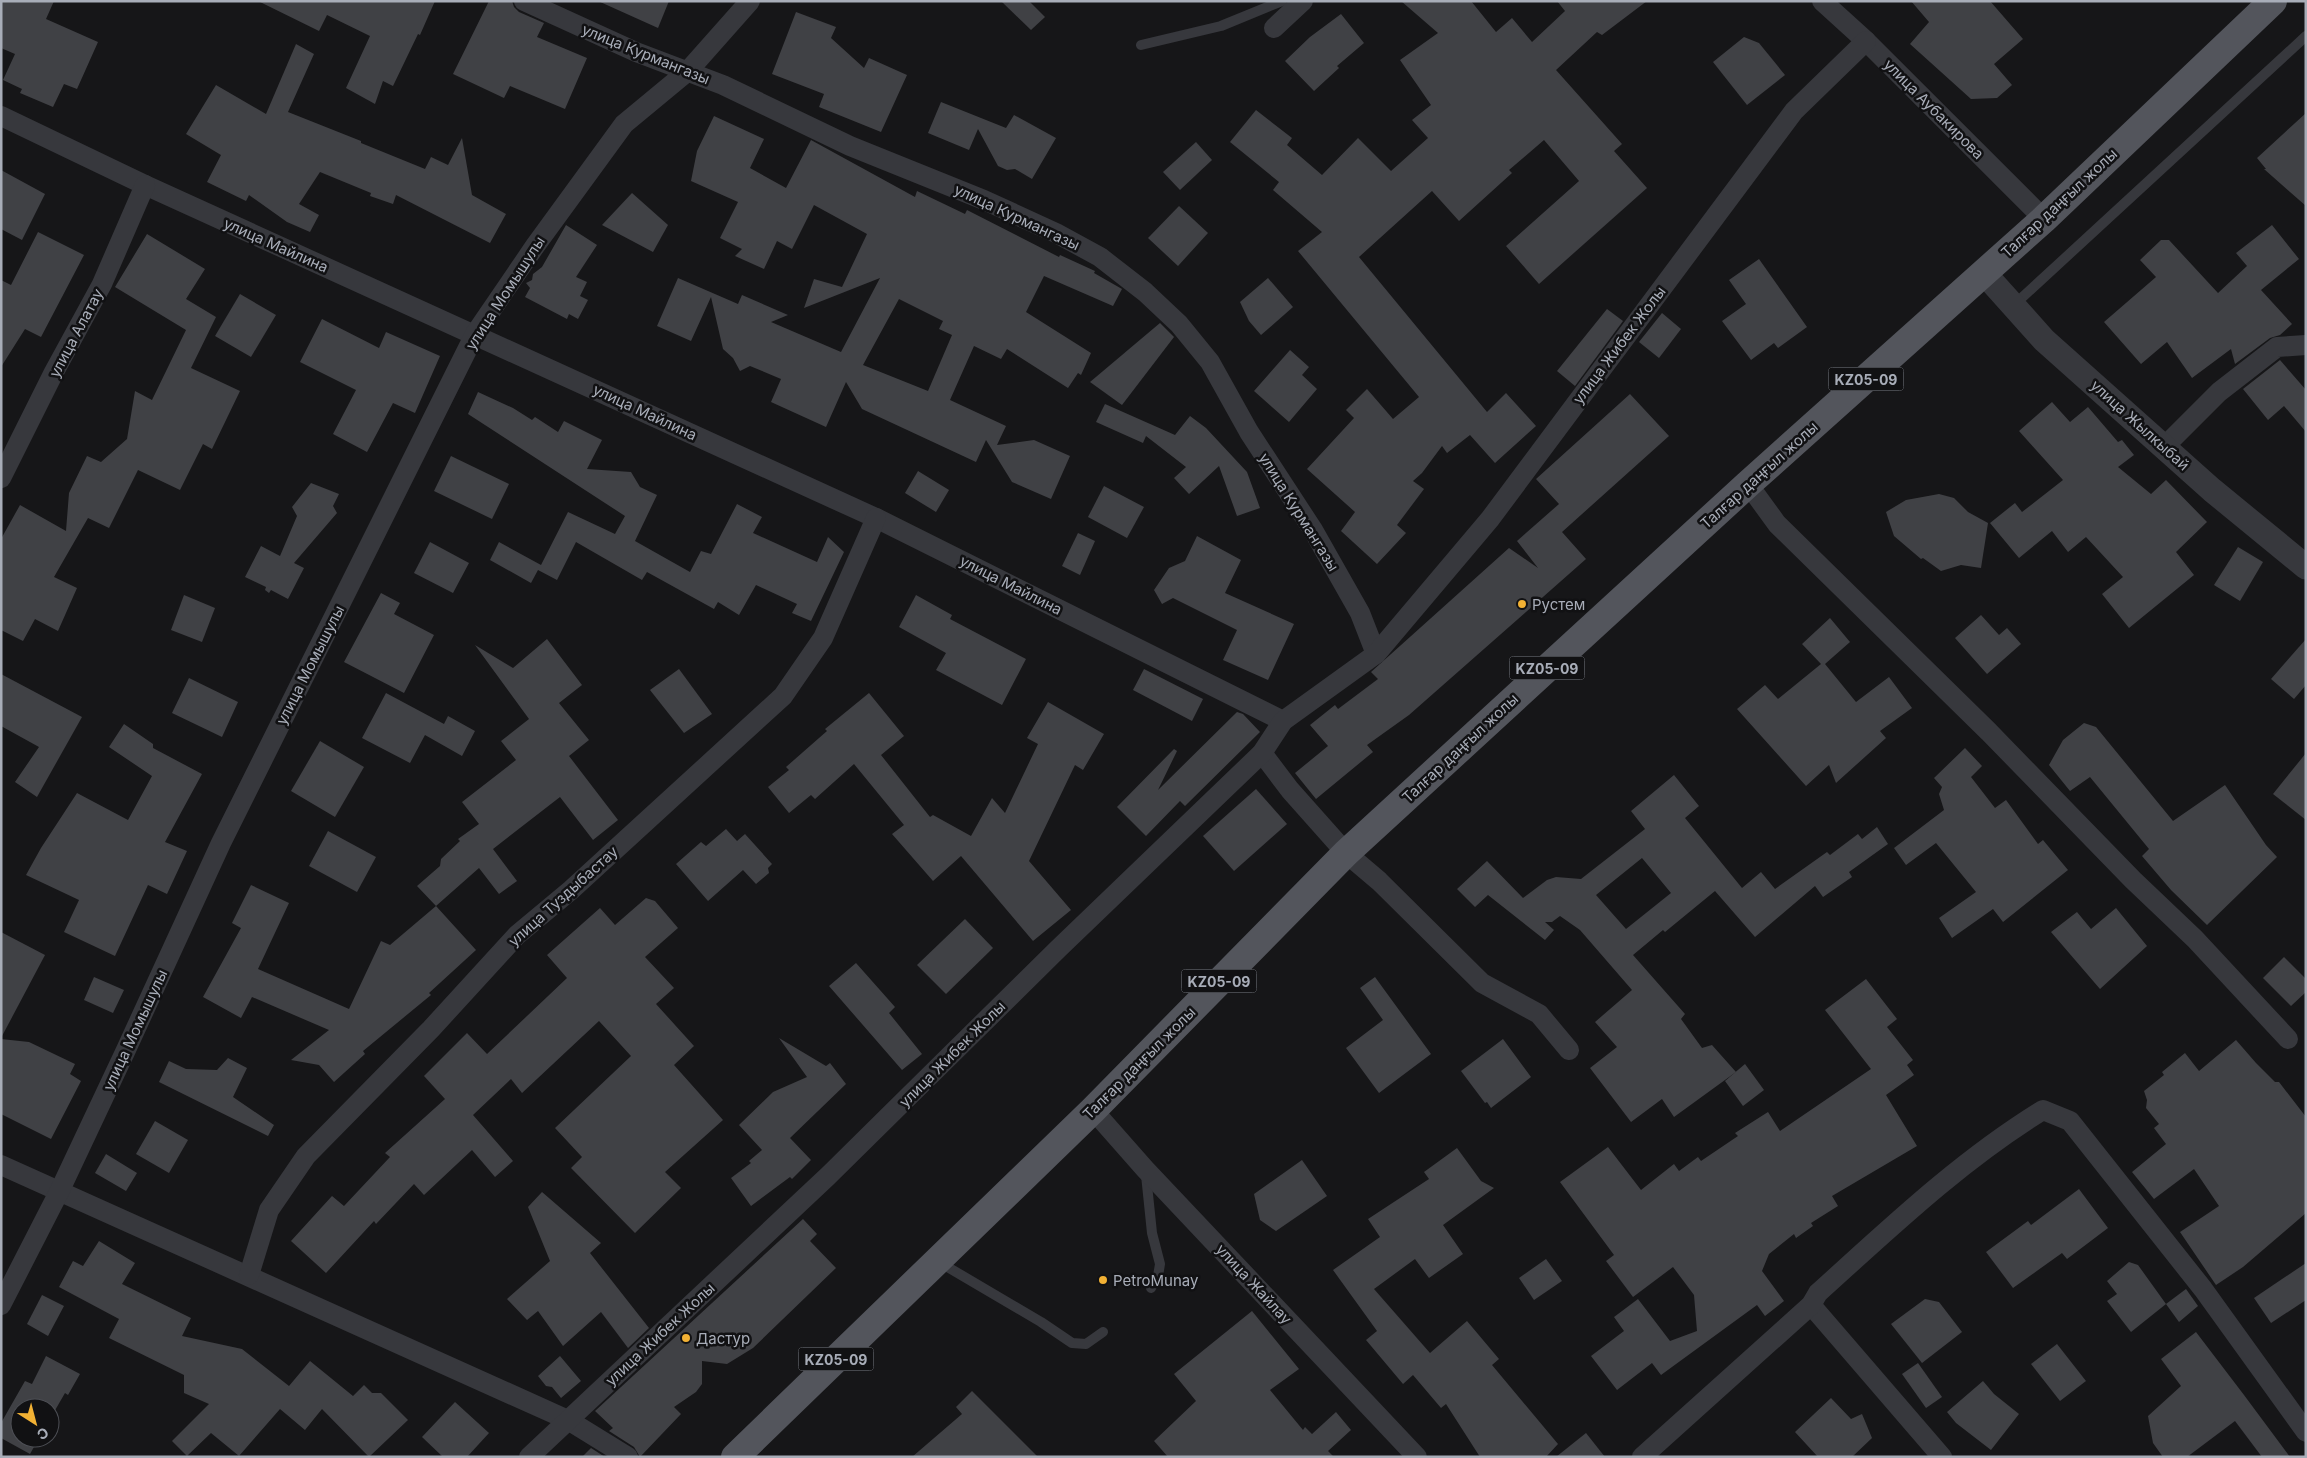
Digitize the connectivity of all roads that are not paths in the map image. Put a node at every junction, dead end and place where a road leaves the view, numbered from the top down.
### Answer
1 (524, 1) edge
2 (750, 1) edge
3 (1282, 1) edge
4 (1303, 1) edge
5 (1822, 1) edge
6 (2273, 1) edge
7 (1274, 28) dead end
8 (2306, 36) edge
9 (1866, 41) junction
10 (1140, 45) dead end
11 (688, 71) junction
12 (1, 116) edge
13 (145, 185) junction
14 (2044, 219) junction
15 (1984, 273) junction
16 (2014, 305) junction
17 (475, 334) junction
18 (2306, 345) edge
19 (2164, 447) junction
20 (1, 478) edge
21 (1748, 484) junction
22 (876, 518) junction
23 (2306, 567) edge
24 (1376, 654) junction
25 (1283, 721) junction
26 (1262, 753) junction
27 (1346, 853) junction
28 (2288, 1039) dead end
29 (1570, 1050) dead end
30 (1093, 1110) junction
31 (1, 1165) edge
32 (1145, 1169) junction
33 (60, 1190) junction
34 (938, 1262) junction
35 (249, 1275) junction
36 (1151, 1288) dead end
37 (1, 1305) edge
38 (1811, 1305) junction
39 (1103, 1332) dead end
40 (568, 1420) junction
41 (2306, 1432) edge
42 (529, 1457) edge
43 (628, 1457) edge
44 (735, 1457) edge
45 (1417, 1457) edge
46 (1642, 1457) edge
47 (1942, 1457) edge

1 - 11 street, улица Курмангазы
2 - 11 street, улица Момышулы
3 - 10 lane
4 - 7 street
5 - 9 street, улица Аубакирова
6 - 14 main road, Талғар даңғыл жолы / KZ05-09
8 - 16 lane
9 - 14 street, улица Аубакирова
9 - 24 street, улица Жибек Жолы
11 - 17 street, улица Момышулы
11 - 24 street, улица Курмангазы
12 - 13 street, улица Майлина
13 - 17 street, улица Майлина
13 - 20 street, улица Алатау
14 - 15 main road, Талғар даңғыл жолы / KZ05-09
15 - 16 street, улица Жылкыбай
15 - 21 main road, Талғар даңғыл жолы / KZ05-09
16 - 19 street, улица Жылкыбай
17 - 22 street, улица Майлина
17 - 33 street, улица Момышулы
18 - 19 street
19 - 23 street, улица Жылкыбай
21 - 27 main road, Талғар даңғыл жолы / KZ05-09
21 - 28 street
22 - 25 street, улица Майлина
22 - 35 street, улица Туздыбастау
24 - 25 street, улица Жибек Жолы
25 - 26 street, улица Жибек Жолы
26 - 27 street
26 - 40 street, улица Жибек Жолы
27 - 29 street
27 - 30 main road, Талғар даңғыл жолы / KZ05-09
30 - 32 street, улица Жайлау
30 - 34 main road, Талғар даңғыл жолы / KZ05-09
31 - 33 street
32 - 36 lane
32 - 45 street, улица Жайлау
33 - 35 street
33 - 37 street, улица Момышулы
34 - 39 lane
34 - 44 main road, Талғар даңғыл жолы / KZ05-09
35 - 40 street
38 - 41 street
38 - 46 street
38 - 47 street
40 - 42 street, улица Жибек Жолы
40 - 43 street

